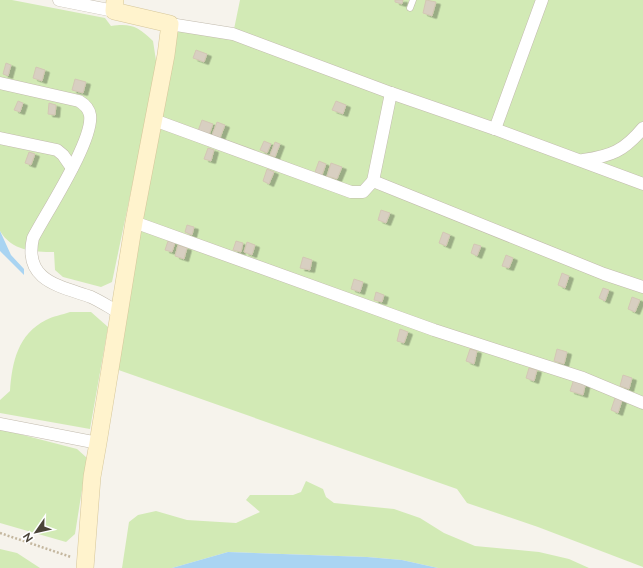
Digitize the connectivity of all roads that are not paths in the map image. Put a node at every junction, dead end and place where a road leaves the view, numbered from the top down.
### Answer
1 (58, 0) edge
2 (413, 0) edge
3 (542, 0) edge
4 (115, 5) edge
5 (410, 8) dead end
6 (170, 24) junction
7 (0, 84) edge
8 (391, 93) junction
9 (154, 120) junction
10 (643, 128) edge
11 (495, 129) junction
12 (0, 138) edge
13 (582, 160) junction
14 (72, 168) junction
15 (372, 181) junction
16 (643, 184) edge
17 (134, 222) junction
18 (643, 287) edge
19 (118, 312) junction
20 (643, 403) edge
21 (0, 424) edge
22 (98, 443) junction
23 (85, 565) edge

1 - 4 street
2 - 5 lane
3 - 11 street
4 - 6 street
6 - 8 street
6 - 9 street
7 - 14 street
8 - 11 street
8 - 15 street
9 - 15 street
9 - 17 street
10 - 13 street
11 - 13 street
12 - 14 street
13 - 16 street
14 - 19 street
15 - 18 street
17 - 19 street
17 - 20 street
19 - 22 street
21 - 22 street
22 - 23 street

